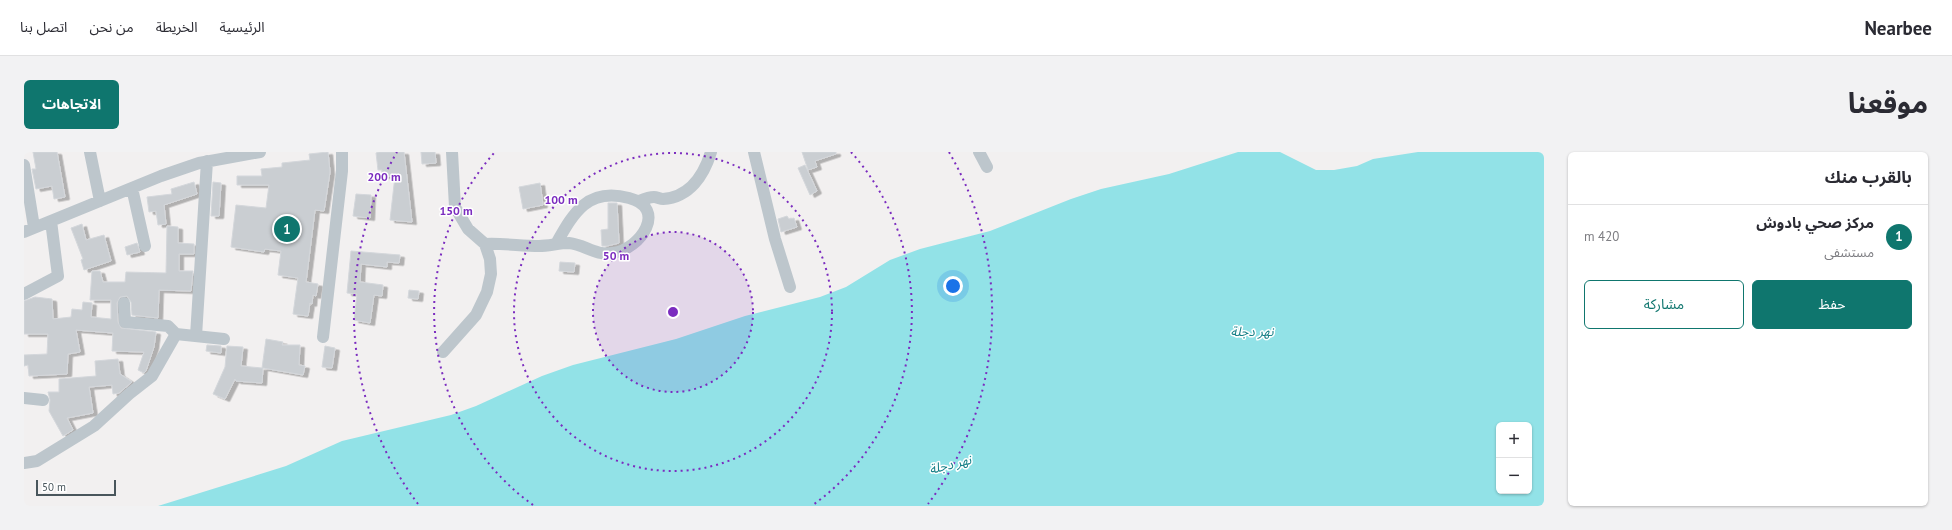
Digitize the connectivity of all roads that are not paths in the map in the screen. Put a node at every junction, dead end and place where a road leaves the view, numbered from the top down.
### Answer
1 (90, 152) edge
2 (256, 152) edge
3 (342, 152) edge
4 (452, 152) edge
5 (711, 152) edge
6 (754, 152) edge
7 (979, 152) edge
8 (207, 161) junction
9 (24, 165) edge
10 (988, 167) dead end
11 (132, 188) junction
12 (100, 201) junction
13 (639, 201) junction
14 (51, 220) junction
15 (29, 230) edge
16 (485, 244) junction
17 (556, 244) junction
18 (145, 246) dead end
19 (790, 287) dead end
20 (24, 294) edge
21 (124, 303) dead end
22 (176, 334) junction
23 (196, 336) junction
24 (323, 337) dead end
25 (224, 339) dead end
26 (443, 352) dead end
27 (24, 398) edge
28 (42, 400) dead end
29 (24, 463) edge

1 - 12 street
2 - 8 street
3 - 24 street
4 - 16 street
5 - 13 street
6 - 19 street
7 - 10 street
8 - 11 street
8 - 23 street
9 - 15 street
11 - 12 street
11 - 18 street
12 - 14 street
13 - 17 street
13 - 17 street
14 - 15 street
14 - 20 street
16 - 17 street
16 - 26 street
21 - 22 street
22 - 23 street
22 - 29 street
23 - 25 street
27 - 28 street

